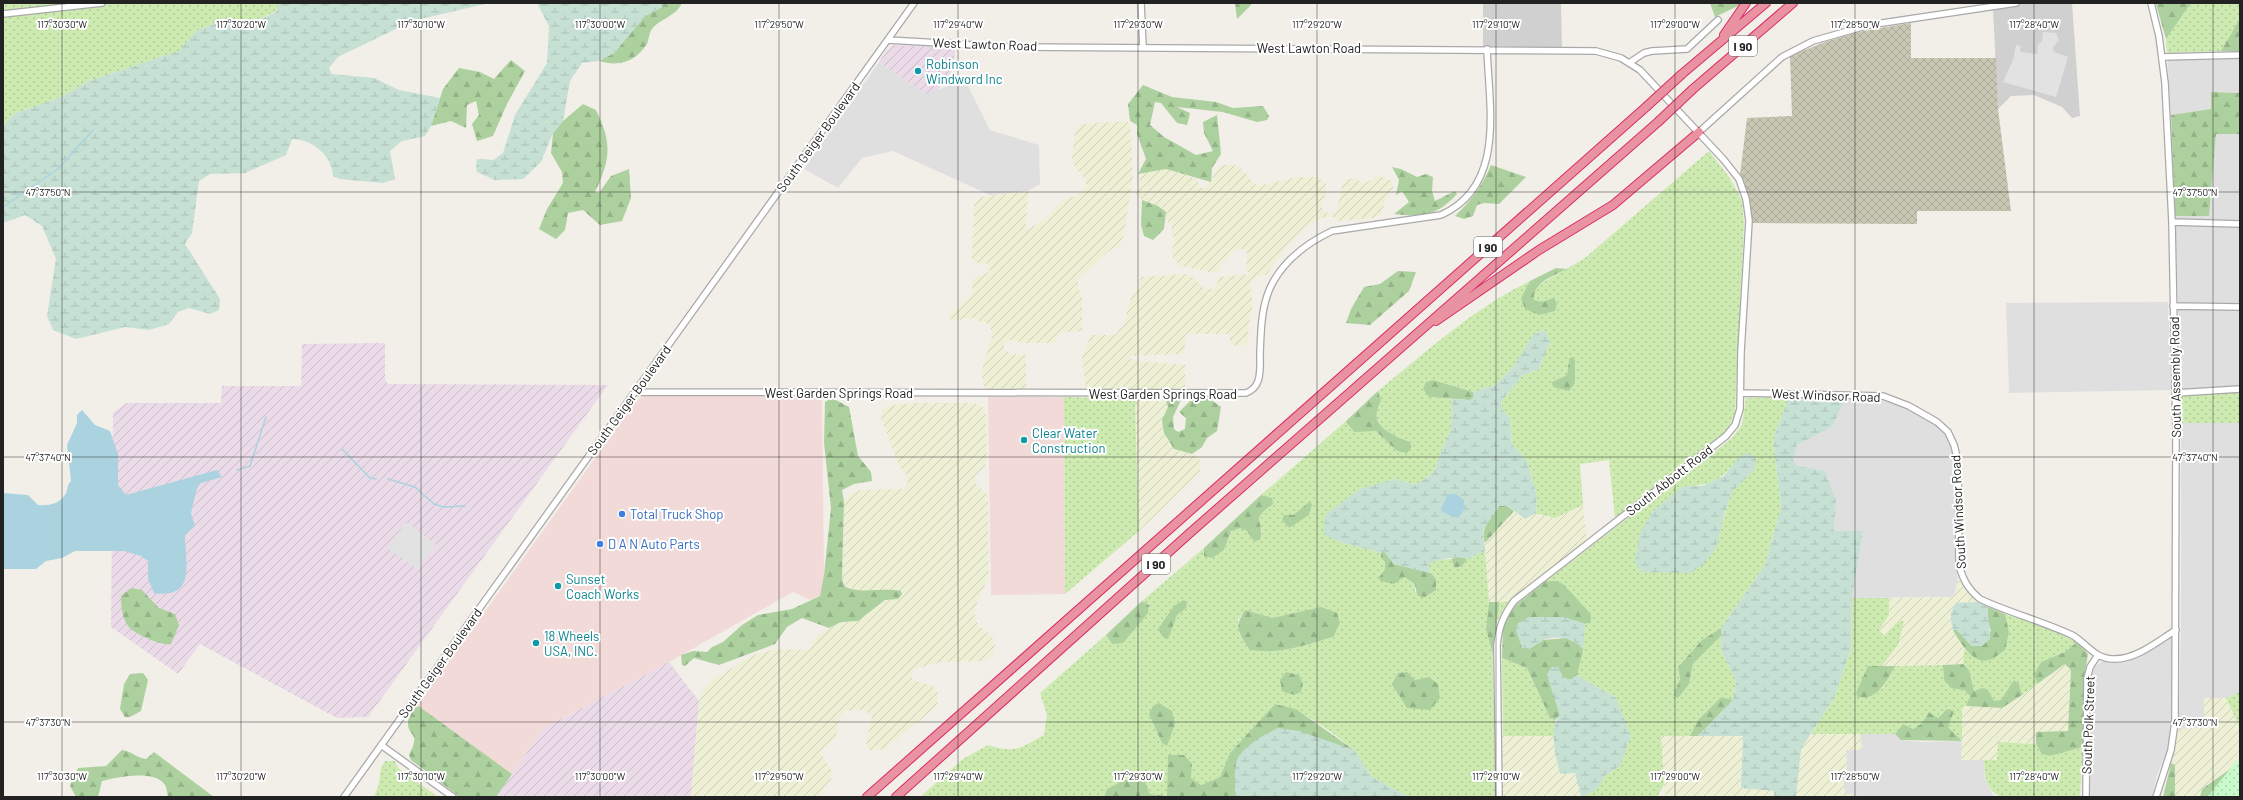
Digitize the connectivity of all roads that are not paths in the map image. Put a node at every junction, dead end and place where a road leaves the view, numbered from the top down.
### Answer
1 (102, 3) edge
2 (914, 3) edge
3 (1141, 3) edge
4 (1746, 3) edge
5 (1766, 3) edge
6 (1793, 3) edge
7 (2016, 3) edge
8 (2151, 3) edge
9 (3, 14) edge
10 (1718, 20) dead end
11 (888, 40) junction
12 (1718, 44) junction
13 (1143, 47) junction
14 (1487, 50) junction
15 (2240, 55) edge
16 (2162, 57) junction
17 (1630, 63) junction
18 (1698, 132) junction
19 (2172, 222) junction
20 (2240, 224) edge
21 (2173, 306) junction
22 (2240, 307) edge
23 (1418, 332) junction
24 (2240, 389) edge
25 (635, 392) junction
26 (1741, 393) junction
27 (2176, 393) junction
28 (1948, 432) joint
29 (2176, 630) junction
30 (2098, 655) junction
31 (381, 745) junction
32 (344, 797) edge
33 (453, 797) edge
34 (867, 797) edge
35 (896, 797) edge
36 (1499, 797) edge
37 (2086, 797) edge
38 (2156, 797) edge

1 - 9 street
2 - 11 street, South Geiger Boulevard
3 - 13 street
4 - 12 highway
5 - 12 highway, I 90
6 - 23 highway, I 90, bridge
7 - 18 street
8 - 16 street, South Assembly Road
10 - 17 street
11 - 13 street, West Lawton Road
11 - 25 street, South Geiger Boulevard
12 - 34 highway, I 90, bridge
13 - 14 street, West Lawton Road
14 - 17 street, West Lawton Road
14 - 25 street, West Garden Springs Road
15 - 16 street
16 - 19 street, South Assembly Road
17 - 18 street, West Lawton Road
18 - 23 highway
18 - 26 street, South Abbott Road
19 - 20 street
19 - 21 street, South Assembly Road
21 - 22 street
21 - 27 street, South Assembly Road
23 - 35 highway, I 90
24 - 27 street
25 - 31 street, South Geiger Boulevard
26 - 28 street, West Windsor Road
26 - 36 street, South Abbott Road
27 - 29 street, South Assembly Road
28 - 30 street, South Windsor Road
29 - 30 street
29 - 38 street, South Assembly Road
30 - 37 street, South Polk Street
31 - 32 street, South Geiger Boulevard
31 - 33 street

